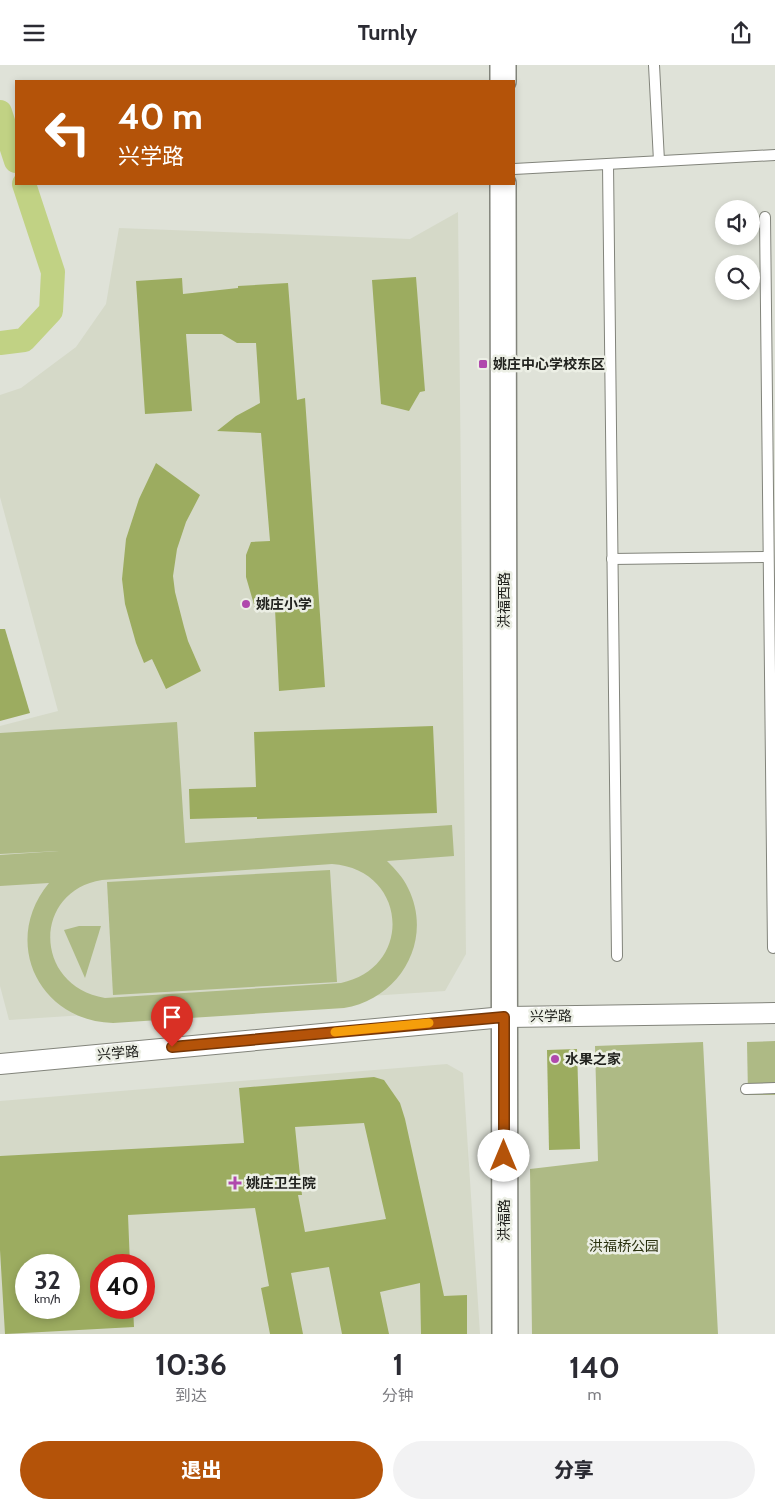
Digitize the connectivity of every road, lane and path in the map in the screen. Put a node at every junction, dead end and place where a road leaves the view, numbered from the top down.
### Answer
1 (503, 65) edge
2 (654, 65) edge
3 (503, 80) edge
4 (775, 155) edge
5 (659, 161) junction
6 (608, 164) junction
7 (515, 169) edge
8 (503, 185) edge
9 (765, 217) dead end
10 (768, 557) junction
11 (612, 559) junction
12 (772, 948) dead end
13 (617, 956) dead end
14 (775, 1013) edge
15 (504, 1017) junction
16 (0, 1064) edge
17 (775, 1088) edge
18 (746, 1089) dead end
19 (505, 1334) edge

1 - 3 street
2 - 5 lane
4 - 5 lane
5 - 6 lane
6 - 7 lane
6 - 11 lane
8 - 15 street, 洪福西路
9 - 10 lane
10 - 11 lane
10 - 12 lane
11 - 13 lane
14 - 15 street, 兴学路
15 - 16 street, 兴学路
15 - 19 street, 洪福路
17 - 18 lane

